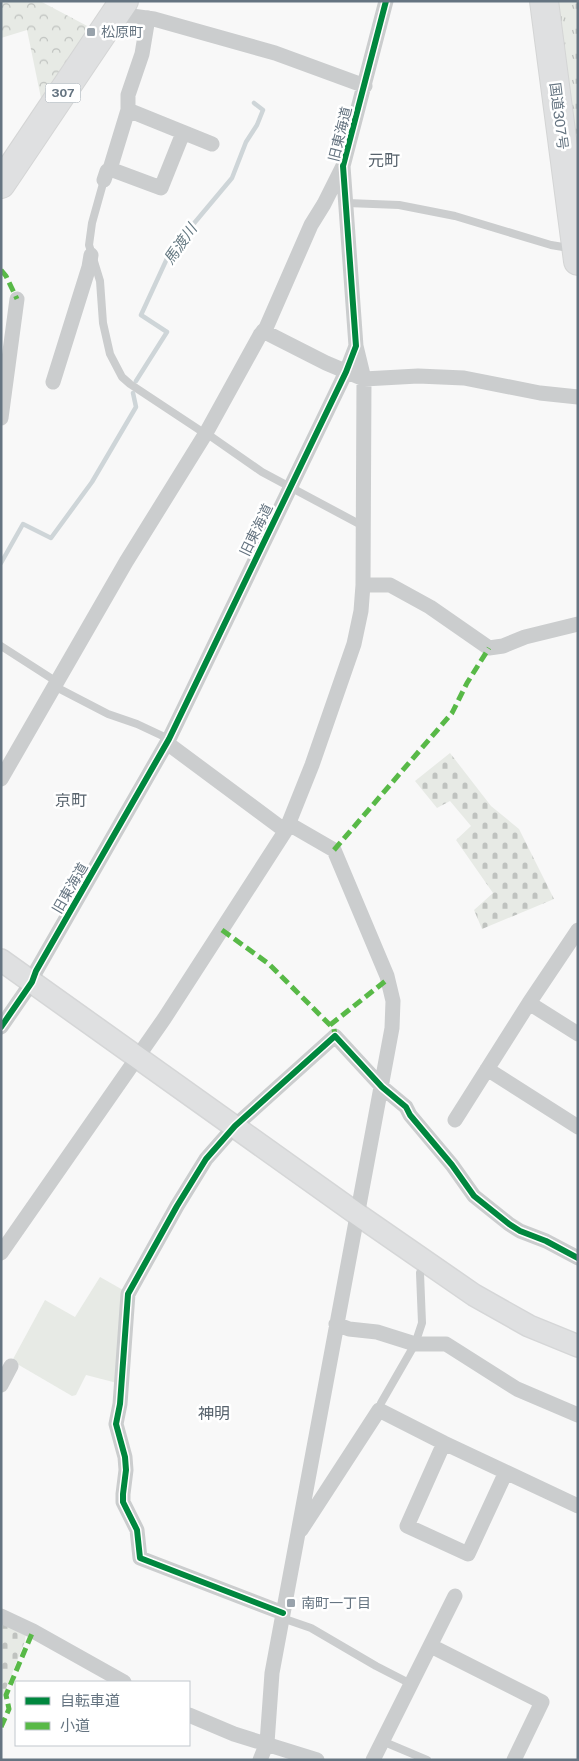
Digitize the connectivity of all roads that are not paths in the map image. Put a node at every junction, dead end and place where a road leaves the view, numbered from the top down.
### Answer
1 (386, 1) edge
2 (544, 1) edge
3 (120, 8) edge
4 (148, 18) junction
5 (365, 86) junction
6 (128, 110) junction
7 (183, 133) junction
8 (212, 144) dead end
9 (343, 166) junction
10 (107, 174) junction
11 (1, 184) edge
12 (347, 203) junction
13 (570, 254) edge
14 (91, 255) junction
15 (17, 299) dead end
16 (263, 332) junction
17 (356, 346) junction
18 (346, 372) junction
19 (364, 379) junction
20 (53, 382) dead end
21 (578, 397) edge
22 (1, 418) edge
23 (206, 433) junction
24 (290, 487) junction
25 (363, 526) junction
26 (363, 585) junction
27 (578, 624) edge
28 (1, 646) edge
29 (56, 684) junction
30 (168, 741) junction
31 (1, 779) edge
32 (287, 827) junction
33 (578, 930) edge
34 (1, 960) edge
35 (32, 982) junction
36 (529, 1003) junction
37 (1, 1027) edge
38 (578, 1034) edge
39 (138, 1057) junction
40 (487, 1068) junction
41 (382, 1087) junction
42 (456, 1120) dead end
43 (235, 1126) junction
44 (578, 1127) edge
45 (357, 1214) junction
46 (1, 1253) edge
47 (578, 1258) edge
48 (420, 1273) dead end
49 (336, 1324) junction
50 (414, 1344) junction
51 (578, 1346) edge
52 (12, 1366) dead end
53 (1, 1385) edge
54 (379, 1410) junction
55 (578, 1415) edge
56 (444, 1443) junction
57 (506, 1472) junction
58 (578, 1506) edge
59 (298, 1536) junction
60 (456, 1596) dead end
61 (1, 1616) edge
62 (283, 1616) junction
63 (431, 1646) junction
64 (122, 1681) edge
65 (411, 1684) junction
66 (190, 1715) edge
67 (382, 1741) junction
68 (267, 1743) junction
69 (260, 1760) edge
70 (317, 1760) edge
71 (373, 1760) edge
72 (427, 1760) edge
73 (514, 1760) edge

1 - 5 street, 旧東海道
2 - 13 highway, 国道307号
3 - 4 street
3 - 11 highway, 307
4 - 5 street
4 - 6 street
5 - 9 street, 旧東海道
6 - 7 street
6 - 10 street
7 - 8 street
7 - 10 street
9 - 12 street, 旧東海道
9 - 16 street
10 - 14 lane
12 - 13 lane
12 - 17 street, 旧東海道
14 - 20 street
14 - 23 lane
15 - 22 street
16 - 18 street
16 - 23 street
17 - 18 street, 旧東海道
17 - 19 street
18 - 19 street
18 - 24 street, 旧東海道
19 - 21 street
19 - 25 street
23 - 24 lane
23 - 29 street
24 - 25 lane
24 - 30 street, 旧東海道
25 - 26 street
26 - 27 street
26 - 32 street
28 - 29 lane
29 - 30 lane
29 - 31 street
30 - 32 street
30 - 35 street, 旧東海道
32 - 39 street
32 - 41 street
33 - 36 street
34 - 35 street
35 - 37 street, 旧東海道
35 - 39 street
36 - 38 street
36 - 40 street
39 - 43 street
39 - 46 street
40 - 42 street
40 - 44 street
41 - 43 street
41 - 45 street
41 - 47 street
43 - 45 street
43 - 62 street
45 - 49 street
45 - 51 street
48 - 50 lane
49 - 50 street
49 - 59 street
50 - 54 lane
50 - 55 street
52 - 53 street
54 - 56 street
54 - 59 street
56 - 57 street
56 - 57 street
57 - 58 street
59 - 62 street
60 - 63 street
61 - 64 street
62 - 65 lane
62 - 68 street
63 - 65 street
63 - 73 street
65 - 67 street
66 - 68 street
67 - 71 street
67 - 72 lane
68 - 69 street
68 - 70 street

